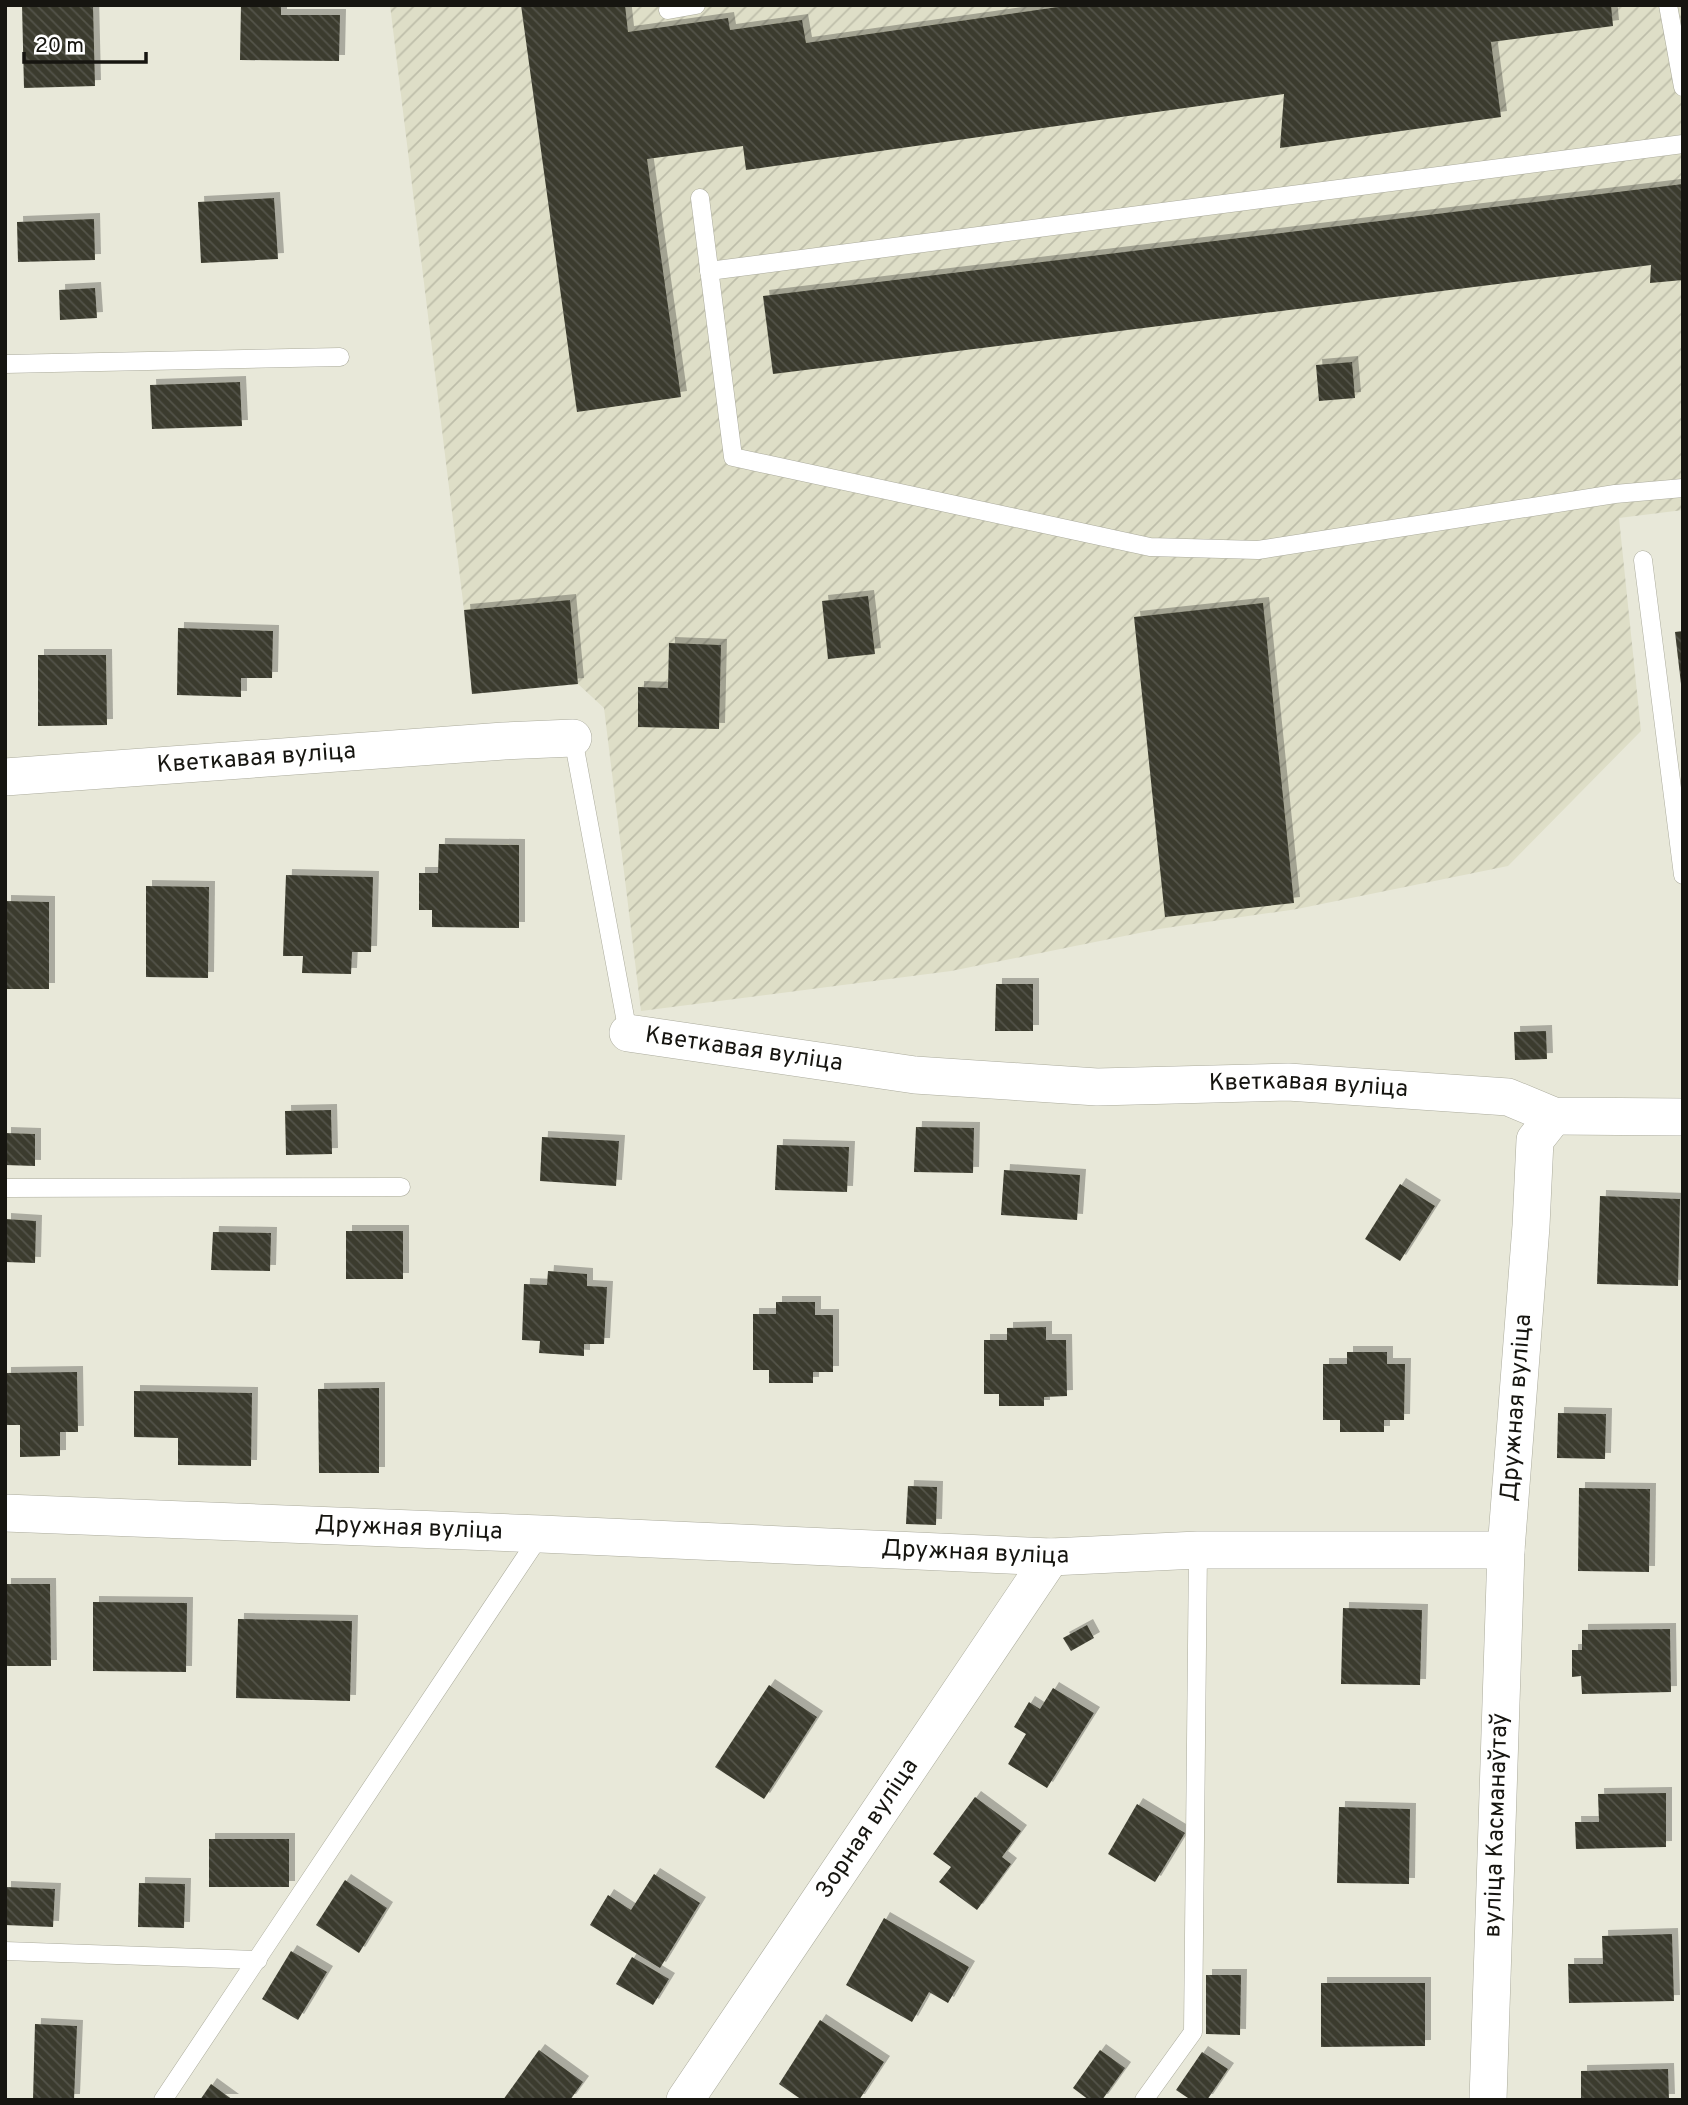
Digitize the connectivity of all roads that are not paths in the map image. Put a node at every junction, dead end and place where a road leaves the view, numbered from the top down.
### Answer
1 (695, 5) edge
2 (1668, 5) edge
3 (668, 10) dead end
4 (1683, 87) edge
5 (1683, 144) edge
6 (700, 198) dead end
7 (709, 271) junction
8 (340, 357) dead end
9 (5, 364) edge
10 (1683, 488) edge
11 (1643, 560) dead end
12 (573, 738) joint
13 (5, 777) edge
14 (1683, 875) edge
15 (628, 1033) joint
16 (1553, 1116) junction
17 (1683, 1117) edge
18 (401, 1187) dead end
19 (5, 1188) edge
20 (5, 1513) edge
21 (541, 1534) junction
22 (1198, 1550) junction
23 (1506, 1550) junction
24 (1051, 1557) junction
25 (5, 1951) edge
26 (258, 1960) junction
27 (163, 2100) edge
28 (685, 2100) edge
29 (1144, 2100) edge
30 (1488, 2100) edge

1 - 3 lane
2 - 4 lane
5 - 7 lane
6 - 7 lane
7 - 10 lane
8 - 9 lane
11 - 14 lane
12 - 13 street, Кветкавая вуліца
12 - 15 lane, Кветкавая вуліца
15 - 16 street, Кветкавая вуліца
16 - 17 street, Кветкавая вуліца
16 - 23 street, Дружная вуліца
18 - 19 lane
20 - 21 street, Дружная вуліца
21 - 24 street, Дружная вуліца
21 - 26 lane
22 - 23 street, Дружная вуліца
22 - 24 street, Дружная вуліца
22 - 29 lane
23 - 30 street, вуліца Касманаўтаў
24 - 28 street, Зорная вуліца
25 - 26 lane
26 - 27 lane

